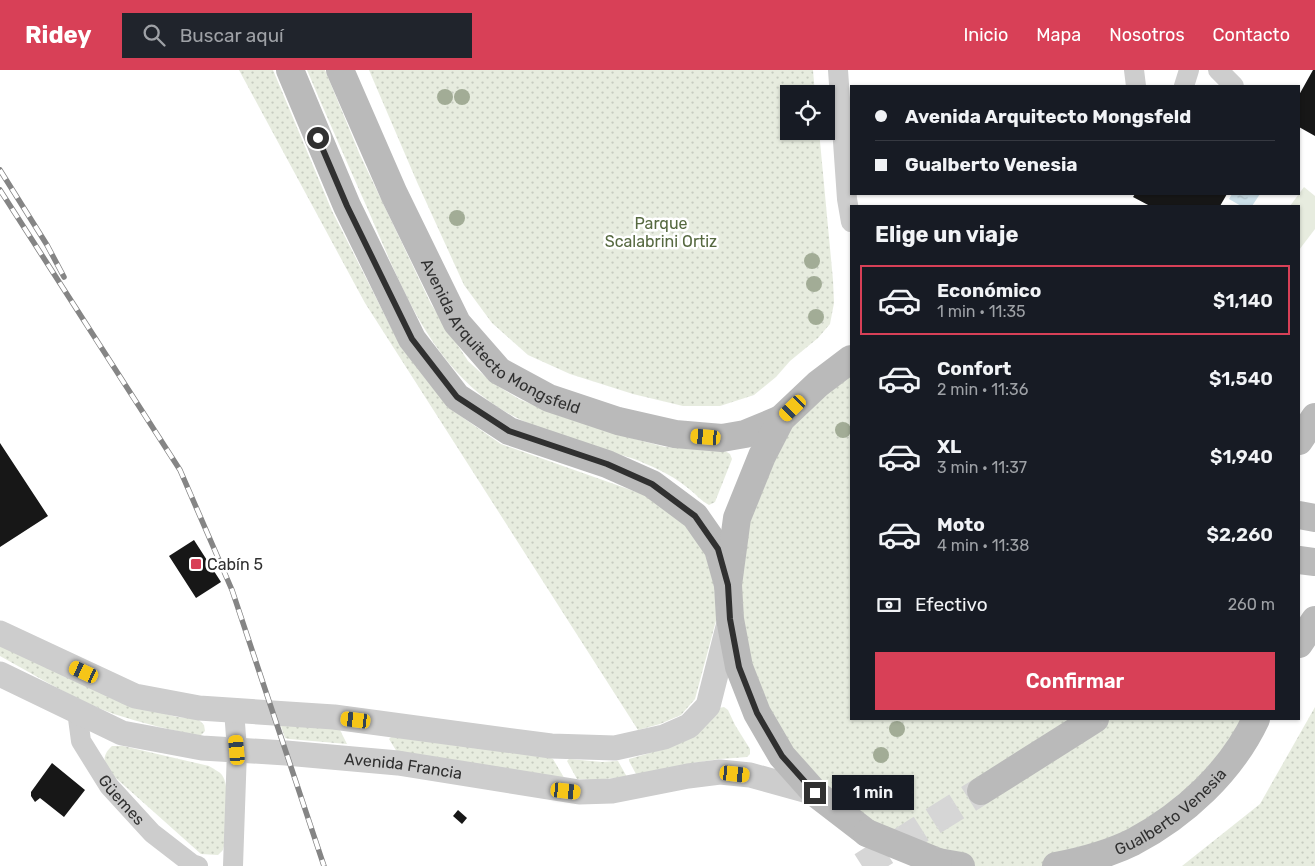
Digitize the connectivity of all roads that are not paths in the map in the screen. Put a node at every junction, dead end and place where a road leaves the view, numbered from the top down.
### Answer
1 (290, 70) edge
2 (340, 70) edge
3 (838, 70) edge
4 (1134, 70) edge
5 (1189, 70) edge
6 (1218, 70) edge
7 (1136, 85) edge
8 (1184, 85) edge
9 (1233, 85) edge
10 (850, 216) edge
11 (850, 360) edge
12 (1315, 400) edge
13 (1300, 404) edge
14 (1315, 417) edge
15 (781, 419) junction
16 (1300, 440) edge
17 (1300, 515) edge
18 (1315, 518) edge
19 (1300, 560) edge
20 (1315, 562) edge
21 (728, 585) junction
22 (730, 619) junction
23 (1315, 620) edge
24 (0, 632) edge
25 (1300, 642) edge
26 (0, 674) edge
27 (234, 710) junction
28 (77, 711) junction
29 (1092, 720) edge
30 (1256, 720) edge
31 (237, 750) junction
32 (981, 791) tunnel mouth
33 (815, 793) junction
34 (950, 864) edge
35 (1074, 864) edge
36 (198, 866) edge
37 (233, 866) edge

1 - 21 main road
2 - 15 main road, Avenida Arquitecto Mongsfeld
3 - 10 street
4 - 7 street
5 - 8 street
6 - 9 street
11 - 15 main road
12 - 13 main road
14 - 16 main road
15 - 21 main road
17 - 18 main road
19 - 20 main road
21 - 22 main road
22 - 27 street
22 - 33 main road
23 - 25 main road
24 - 27 street
26 - 28 street, Avenida Francia
27 - 31 street
28 - 31 street, Avenida Francia
28 - 36 street, Güemes
29 - 32 main road
30 - 35 main road, Gualberto Venesia
31 - 33 street, Avenida Francia
31 - 37 street
33 - 34 main road, bridge

